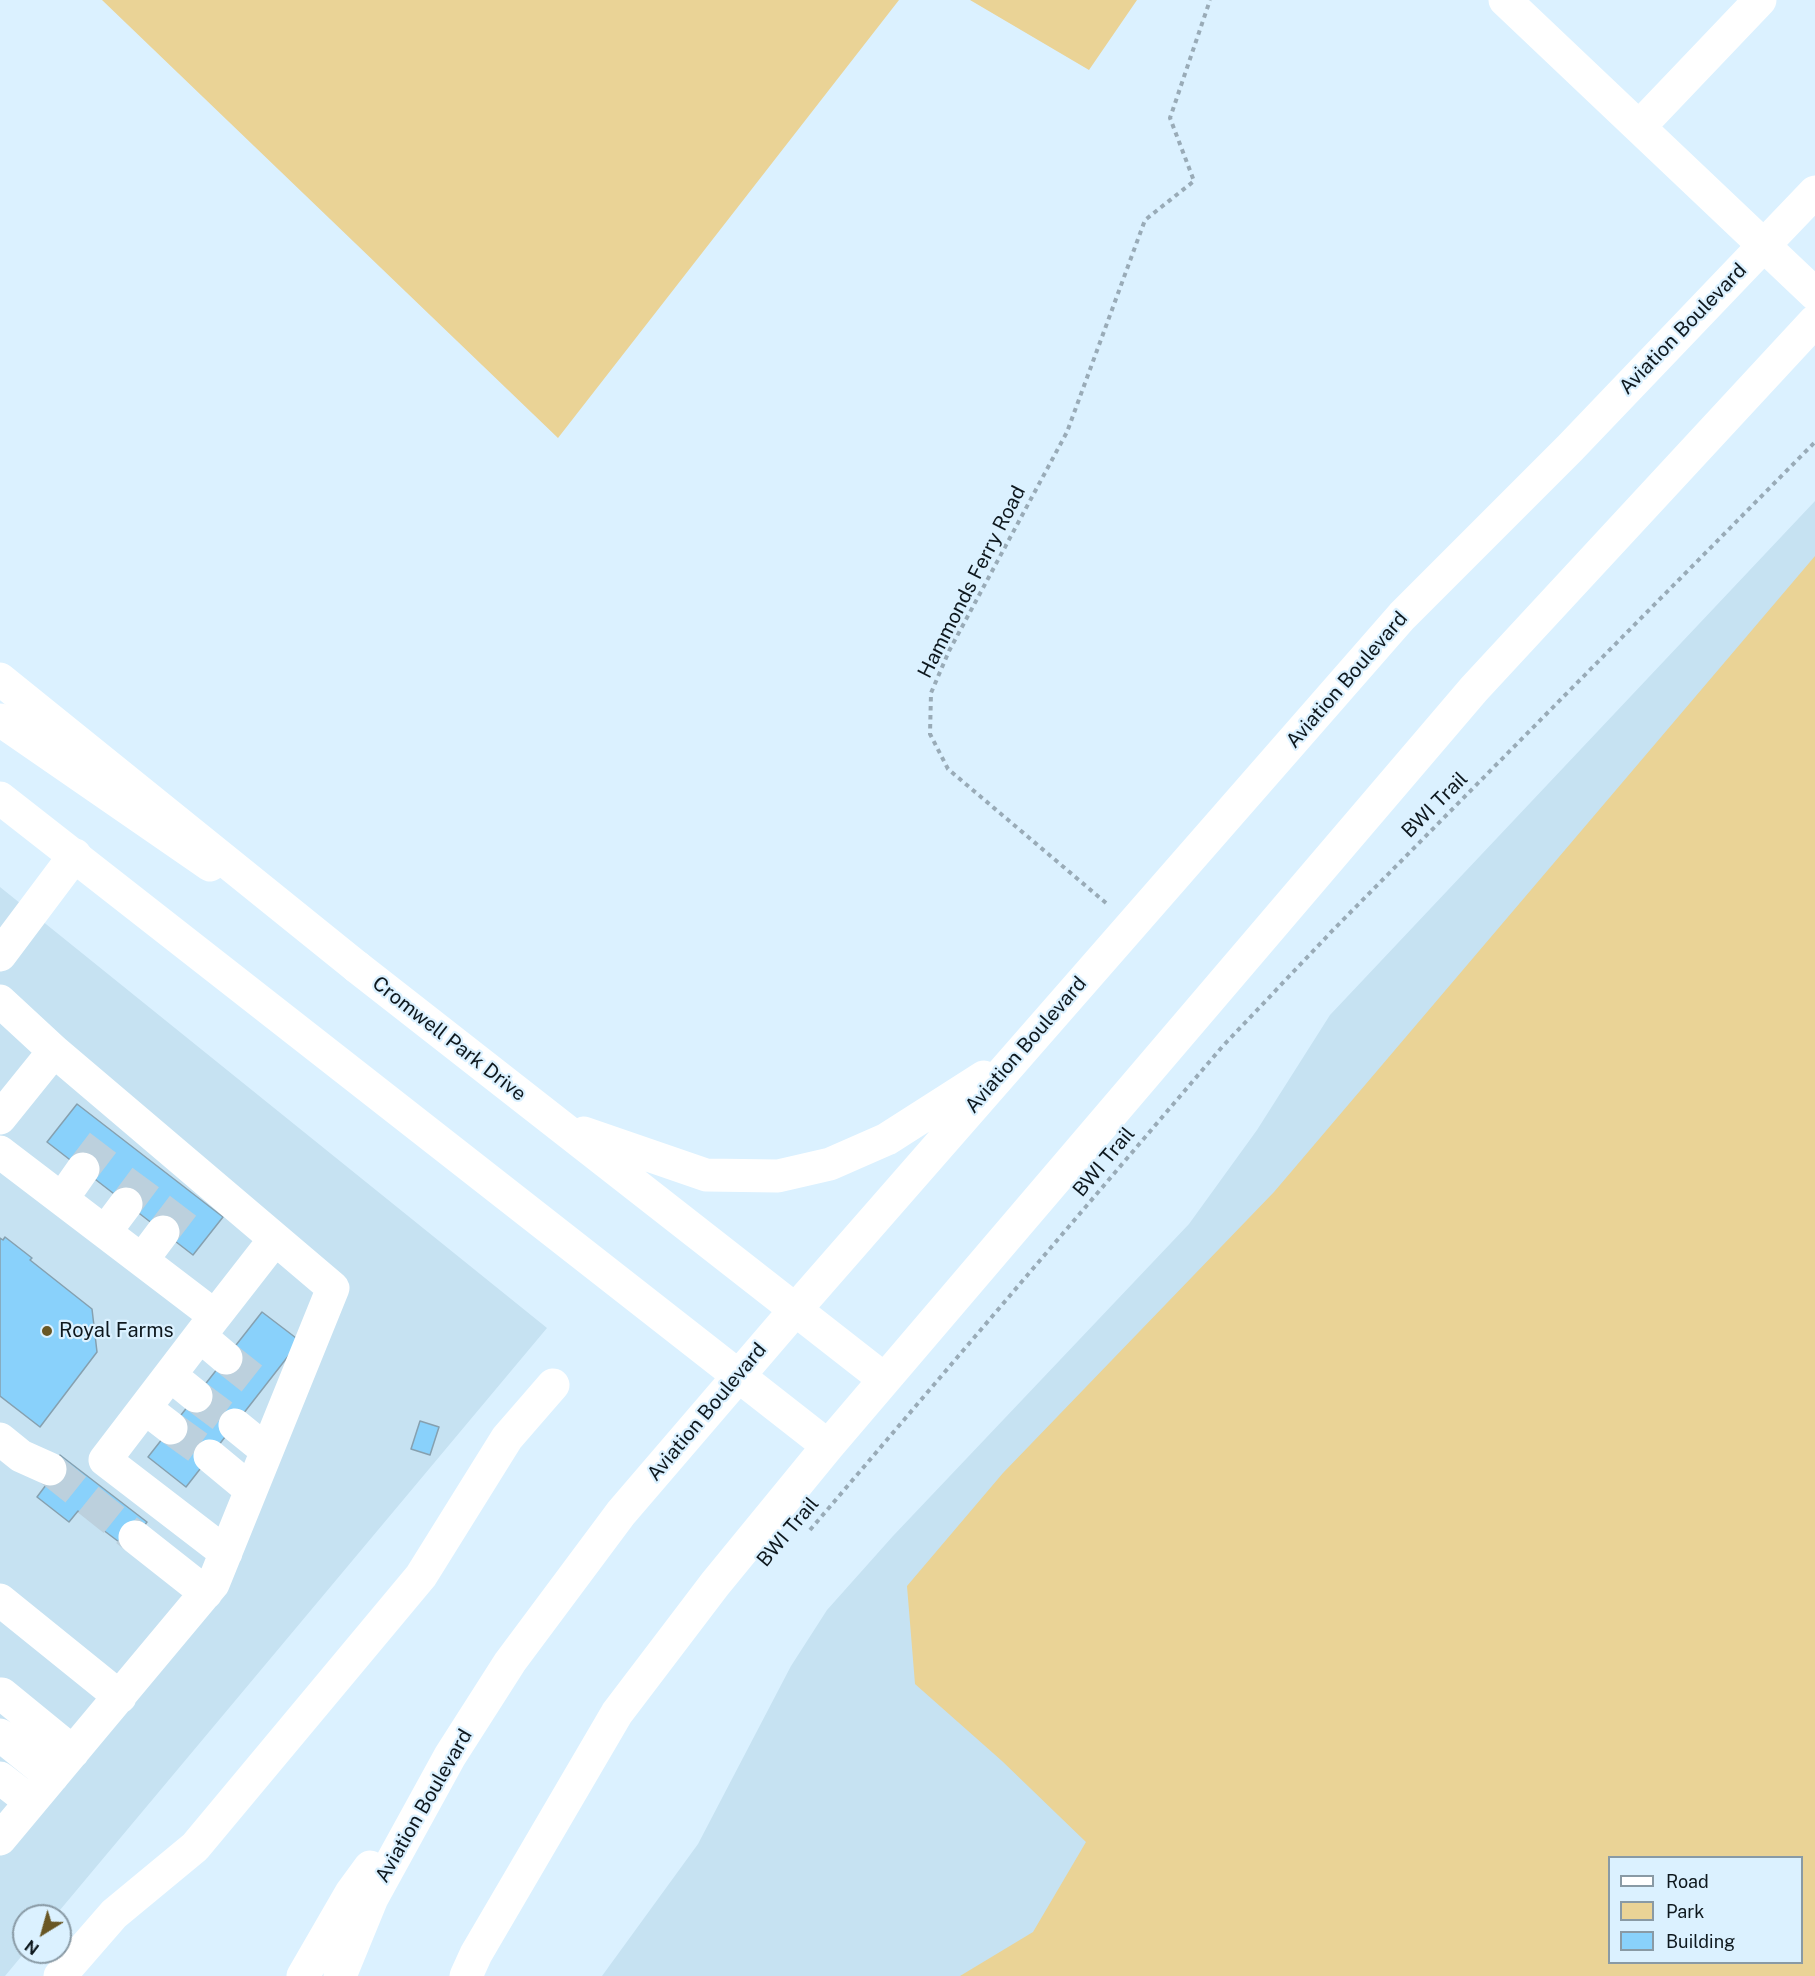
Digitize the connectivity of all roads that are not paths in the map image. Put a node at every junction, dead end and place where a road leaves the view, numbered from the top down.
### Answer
1 (1505, 0) edge
2 (1760, 0) edge
3 (1639, 128) junction
4 (1815, 192) edge
5 (1763, 245) junction
6 (1815, 294) edge
7 (1815, 321) edge
8 (0, 679) edge
9 (0, 720) edge
10 (0, 798) edge
11 (75, 855) junction
12 (0, 955) edge
13 (357, 967) junction
14 (0, 1001) edge
15 (54, 1052) junction
16 (1016, 1057) junction
17 (0, 1118) edge
18 (559, 1124) junction
19 (0, 1152) edge
20 (83, 1170) tunnel mouth
21 (62, 1199) junction
22 (126, 1204) tunnel mouth
23 (105, 1232) junction
24 (163, 1232) tunnel mouth
25 (275, 1239) junction
26 (142, 1260) junction
27 (796, 1309) junction
28 (207, 1326) junction
29 (226, 1358) tunnel mouth
30 (170, 1375) junction
31 (738, 1375) junction
32 (884, 1379) junction
33 (553, 1385) dead end
34 (196, 1396) tunnel mouth
35 (145, 1408) junction
36 (235, 1425) tunnel mouth
37 (171, 1428) tunnel mouth
38 (0, 1439) edge
39 (828, 1446) junction
40 (267, 1451) junction
41 (210, 1456) tunnel mouth
42 (50, 1469) tunnel mouth
43 (251, 1490) junction
44 (135, 1537) tunnel mouth
45 (226, 1553) junction
46 (206, 1593) junction
47 (0, 1600) edge
48 (2, 1694) dead end
49 (120, 1697) junction
50 (0, 1735) edge
51 (73, 1752) junction
52 (450, 1756) junction
53 (52, 1777) junction
54 (0, 1778) edge
55 (11, 1821) edge
56 (60, 1976) edge
57 (303, 1976) edge
58 (340, 1976) edge
59 (466, 1976) edge

1 - 3 main road
2 - 3 main road
3 - 5 main road
4 - 5 main road, Aviation Boulevard
5 - 6 main road
5 - 16 main road, Aviation Boulevard
7 - 32 main road
8 - 13 main road
9 - 13 main road, Cromwell Park Drive
10 - 11 main road
11 - 12 main road
11 - 31 main road
13 - 18 main road, Cromwell Park Drive
14 - 15 main road
15 - 17 main road
15 - 25 main road
16 - 18 main road
16 - 27 main road, Aviation Boulevard
18 - 27 main road, Cromwell Park Drive
19 - 21 main road
20 - 21 main road
21 - 23 main road
22 - 23 main road
23 - 26 main road
24 - 26 main road
25 - 28 main road
25 - 40 main road
26 - 28 main road
27 - 31 main road, Aviation Boulevard
27 - 32 main road, Cromwell Park Drive
28 - 29 main road
28 - 30 main road
30 - 34 main road
30 - 35 main road
31 - 39 main road
31 - 52 main road, Aviation Boulevard
32 - 39 main road
33 - 56 main road
35 - 37 main road
35 - 45 main road
36 - 40 main road
38 - 42 main road
39 - 59 main road
40 - 43 main road
41 - 43 main road
43 - 45 main road
44 - 46 main road
45 - 46 main road
46 - 49 main road
47 - 49 main road
48 - 51 main road
49 - 51 main road
50 - 53 main road
51 - 53 main road
52 - 57 main road
52 - 58 main road, Aviation Boulevard
53 - 55 main road
54 - 55 main road

